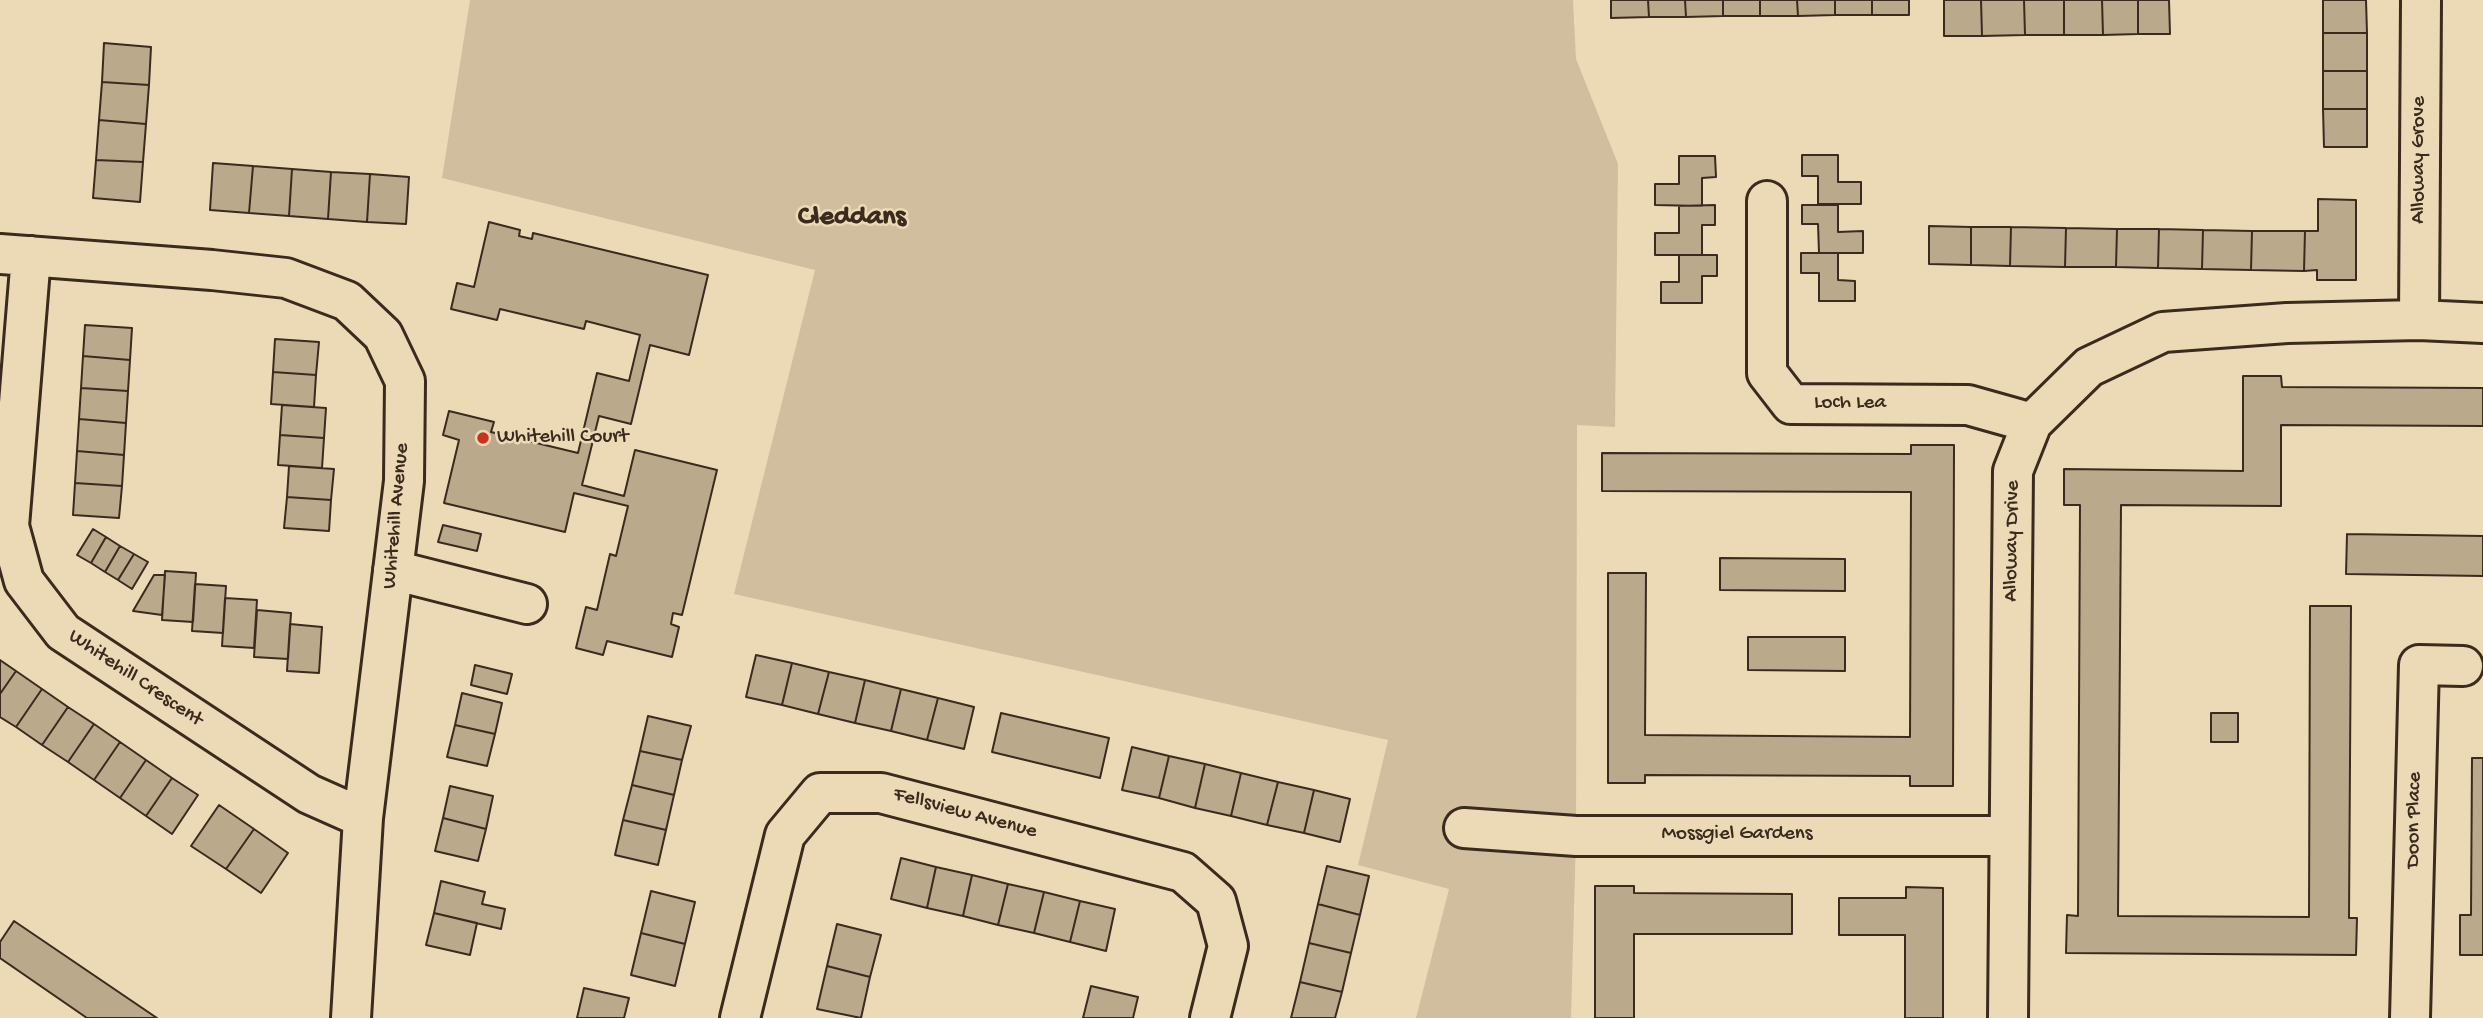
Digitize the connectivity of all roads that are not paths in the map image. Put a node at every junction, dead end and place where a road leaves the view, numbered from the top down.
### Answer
1 (2421, 0) edge
2 (1767, 201) dead end
3 (15, 255) edge
4 (2419, 320) junction
5 (2483, 323) edge
6 (2032, 422) junction
7 (393, 570) junction
8 (527, 604) dead end
9 (2463, 666) dead end
10 (363, 818) junction
11 (1464, 828) dead end
12 (2009, 836) junction
13 (351, 1018) edge
14 (740, 1018) edge
15 (1210, 1018) edge
16 (2008, 1018) edge
17 (2410, 1018) edge

1 - 4 street, Alloway Grove
2 - 6 street, Loch Lea
3 - 7 street, Whitehill Avenue
3 - 10 street, Whitehill Crescent
4 - 5 street, Alloway Drive
4 - 6 street, Alloway Drive
6 - 12 street, Alloway Drive
7 - 8 street
7 - 10 street, Whitehill Avenue
9 - 17 street, Doon Place
10 - 13 street, Whitehill Avenue
11 - 12 street, Mossgiel Gardens
12 - 16 street, Alloway Drive
14 - 15 street, Fellsview Avenue

